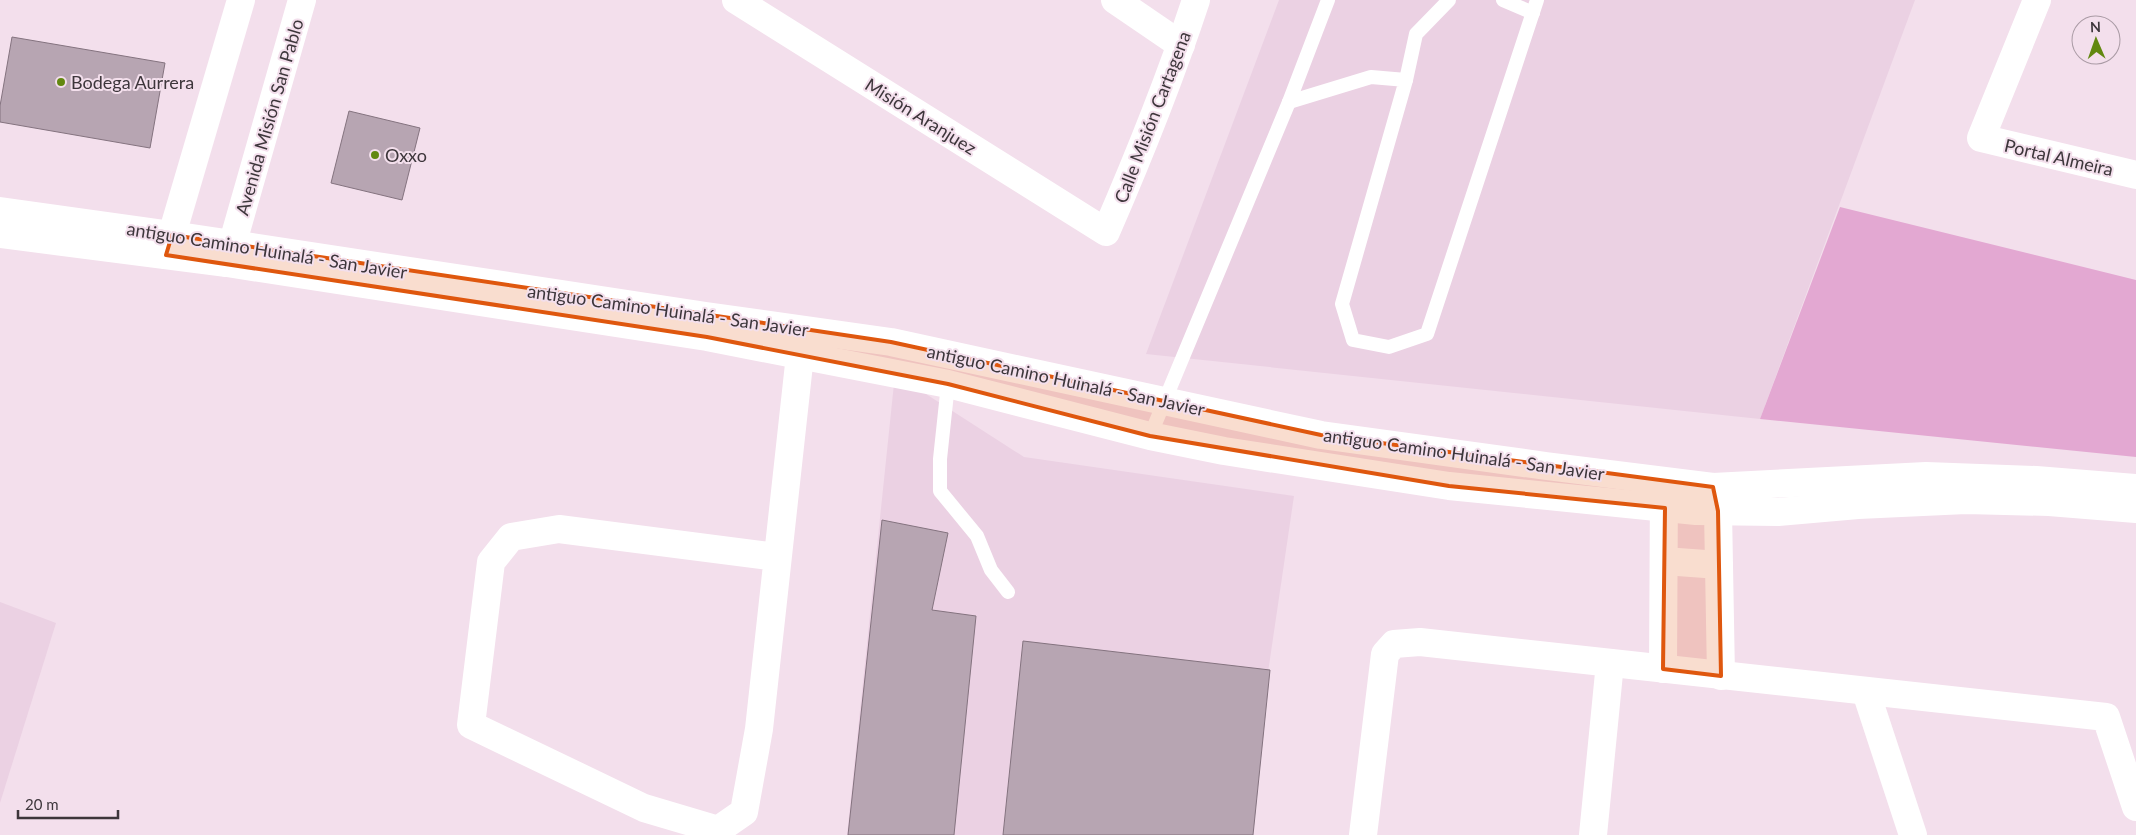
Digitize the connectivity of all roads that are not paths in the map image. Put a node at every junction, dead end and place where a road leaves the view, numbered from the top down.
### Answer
1 (241, 0) edge
2 (736, 0) edge
3 (1115, 0) edge
4 (1196, 0) edge
5 (1328, 0) edge
6 (1449, 0) edge
7 (1503, 0) edge
8 (2037, 0) edge
9 (298, 1) edge
10 (1535, 6) edge
11 (1181, 45) junction
12 (1406, 80) junction
13 (1289, 102) junction
14 (2136, 175) edge
15 (0, 212) edge
16 (1106, 232) joint
17 (0, 234) edge
18 (169, 245) junction
19 (230, 254) junction
20 (800, 355) junction
21 (948, 384) junction
22 (1164, 402) junction
23 (1150, 436) junction
24 (1664, 481) junction
25 (2136, 488) edge
26 (1716, 499) junction
27 (1665, 508) junction
28 (2136, 509) edge
29 (777, 557) junction
30 (1664, 561) junction
31 (1719, 565) junction
32 (1008, 592) dead end
33 (1610, 663) junction
34 (1663, 668) junction
35 (1722, 676) junction
36 (1866, 692) junction
37 (2136, 807) edge
38 (1363, 835) edge
39 (1593, 835) edge
40 (1913, 835) edge

1 - 18 street
2 - 16 street, Misión Aranjuez
3 - 11 street
4 - 11 street, Calle Misión Cartagena
5 - 13 lane
6 - 12 lane
7 - 10 lane
8 - 14 street, Portal Almeira
9 - 19 street, Avenida Misión San Pablo
10 - 12 lane
11 - 16 street, Calle Misión Cartagena
12 - 13 lane
13 - 22 lane
15 - 18 street, antiguo Camino Huinalá - San Javier
17 - 18 street
18 - 19 street
19 - 20 street
19 - 22 street, antiguo Camino Huinalá - San Javier
20 - 21 street
20 - 29 street
21 - 23 street
21 - 32 lane
22 - 23 lane
22 - 24 street, antiguo Camino Huinalá - San Javier
23 - 27 street
24 - 26 street, antiguo Camino Huinalá - San Javier
24 - 27 street
25 - 26 street, antiguo Camino Huinalá - San Javier
26 - 27 street
26 - 28 street
26 - 31 street
27 - 30 street
29 - 29 street
30 - 31 street
30 - 34 street
31 - 35 street
33 - 34 street
33 - 38 street
33 - 39 street
34 - 35 street
35 - 36 street
36 - 37 street
36 - 40 street

